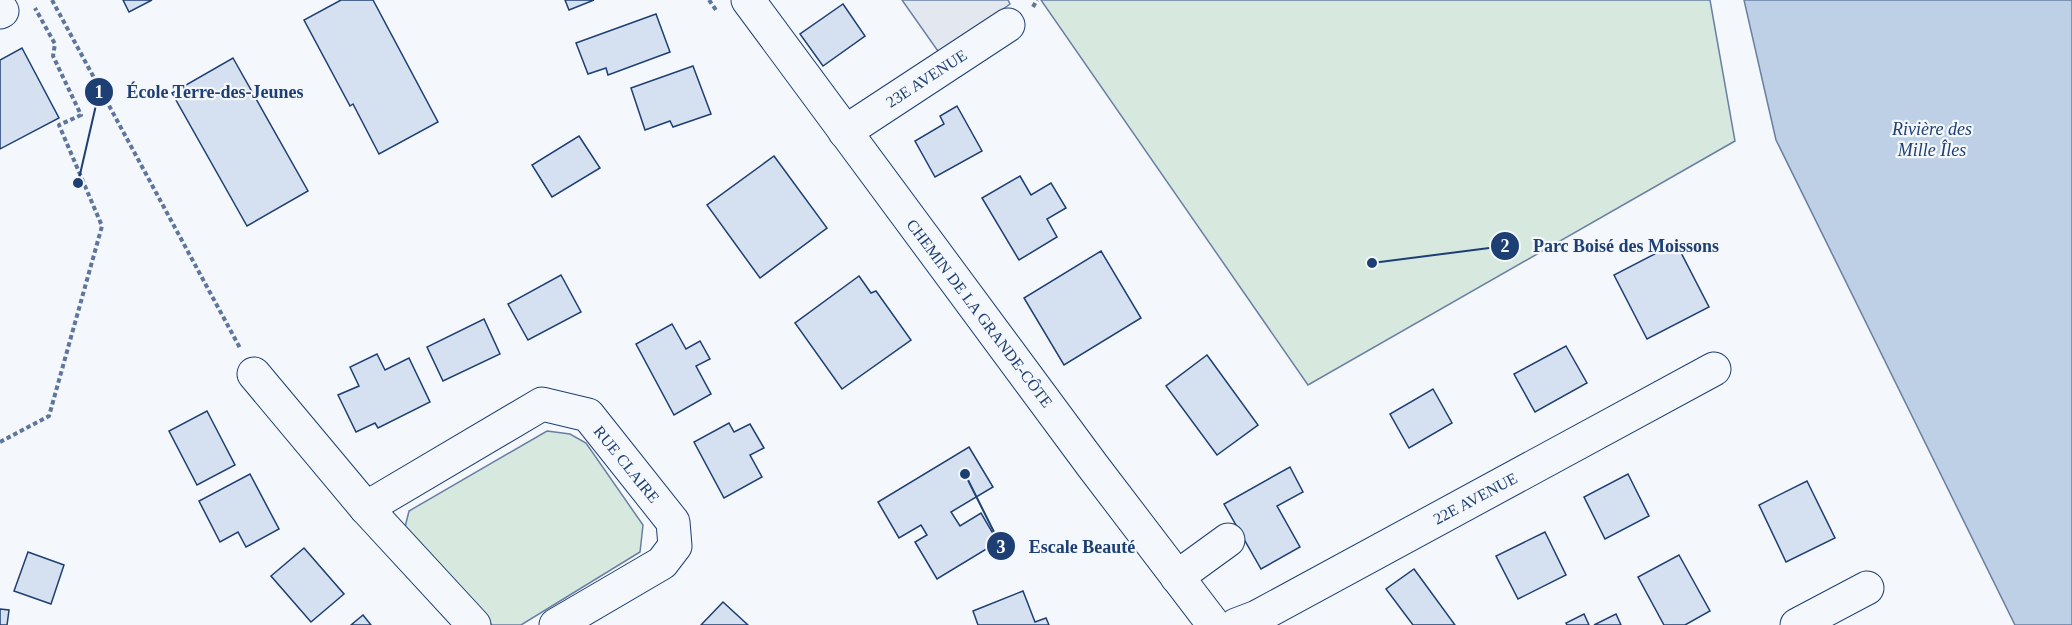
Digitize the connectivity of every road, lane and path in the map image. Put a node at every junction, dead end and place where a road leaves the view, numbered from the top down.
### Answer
1 (31, 0) edge
2 (52, 0) edge
3 (748, 0) edge
4 (1008, 25) dead end
5 (845, 132) junction
6 (248, 362) joint
7 (1714, 369) dead end
8 (0, 442) edge
9 (366, 508) junction
10 (1228, 540) dead end
11 (1177, 577) junction
12 (1867, 588) dead end
13 (474, 625) edge
14 (556, 625) edge
15 (1214, 625) edge
16 (1236, 625) edge
17 (1797, 625) edge

1 - 8 path
2 - 6 path
3 - 5 street, CHEMIN DE LA GRANDE-CÔTE
4 - 5 street, 23E AVENUE
5 - 11 street, CHEMIN DE LA GRANDE-CÔTE
6 - 9 street
7 - 16 street, 22E AVENUE
9 - 13 street
9 - 14 street, RUE CLAIRE
10 - 11 street
11 - 15 street, CHEMIN DE LA GRANDE-CÔTE
12 - 17 street

